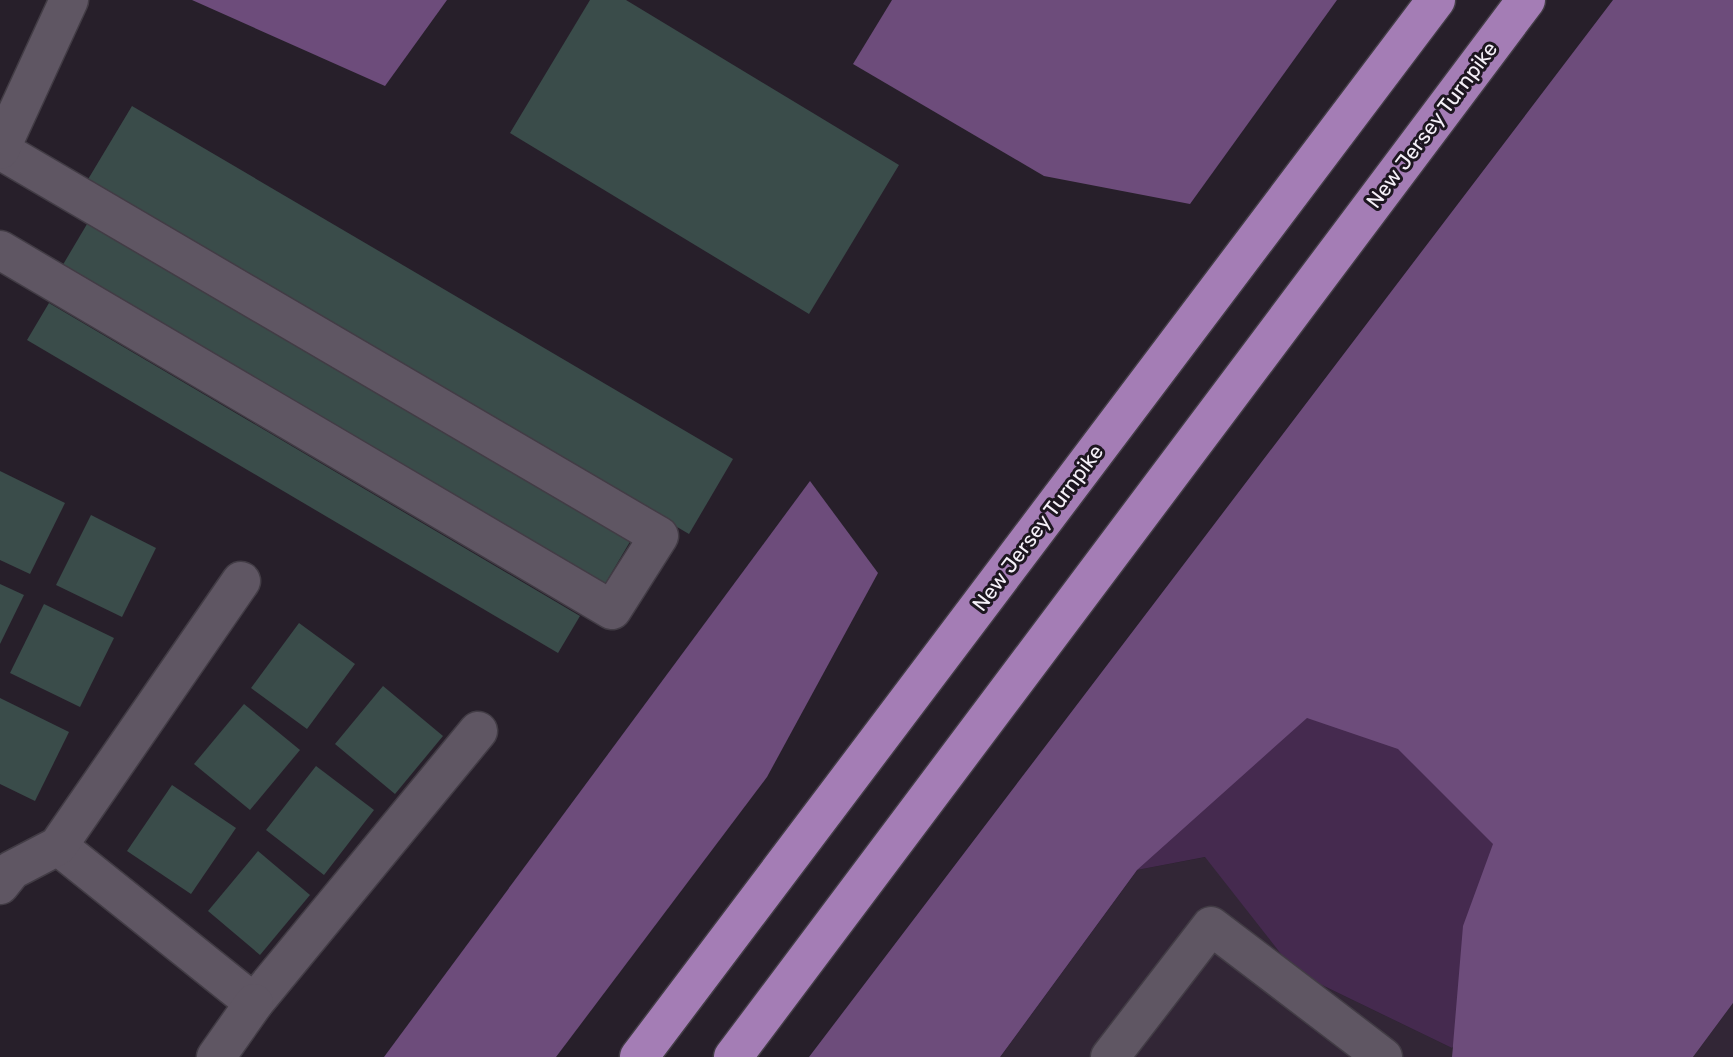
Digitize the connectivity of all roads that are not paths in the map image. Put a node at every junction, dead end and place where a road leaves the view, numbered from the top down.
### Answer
1 (69, 0) edge
2 (1436, 0) edge
3 (1526, 0) edge
4 (0, 150) edge
5 (0, 250) edge
6 (241, 581) dead end
7 (478, 731) dead end
8 (58, 846) junction
9 (4, 873) edge
10 (254, 1003) junction
11 (216, 1057) edge
12 (639, 1057) edge
13 (733, 1057) edge
14 (1110, 1057) edge
15 (1384, 1057) edge

1 - 4 street
2 - 12 highway, New Jersey Turnpike
3 - 13 highway, New Jersey Turnpike
4 - 5 street
6 - 8 street
7 - 10 street
8 - 9 street
8 - 10 street
10 - 11 street
14 - 15 street

